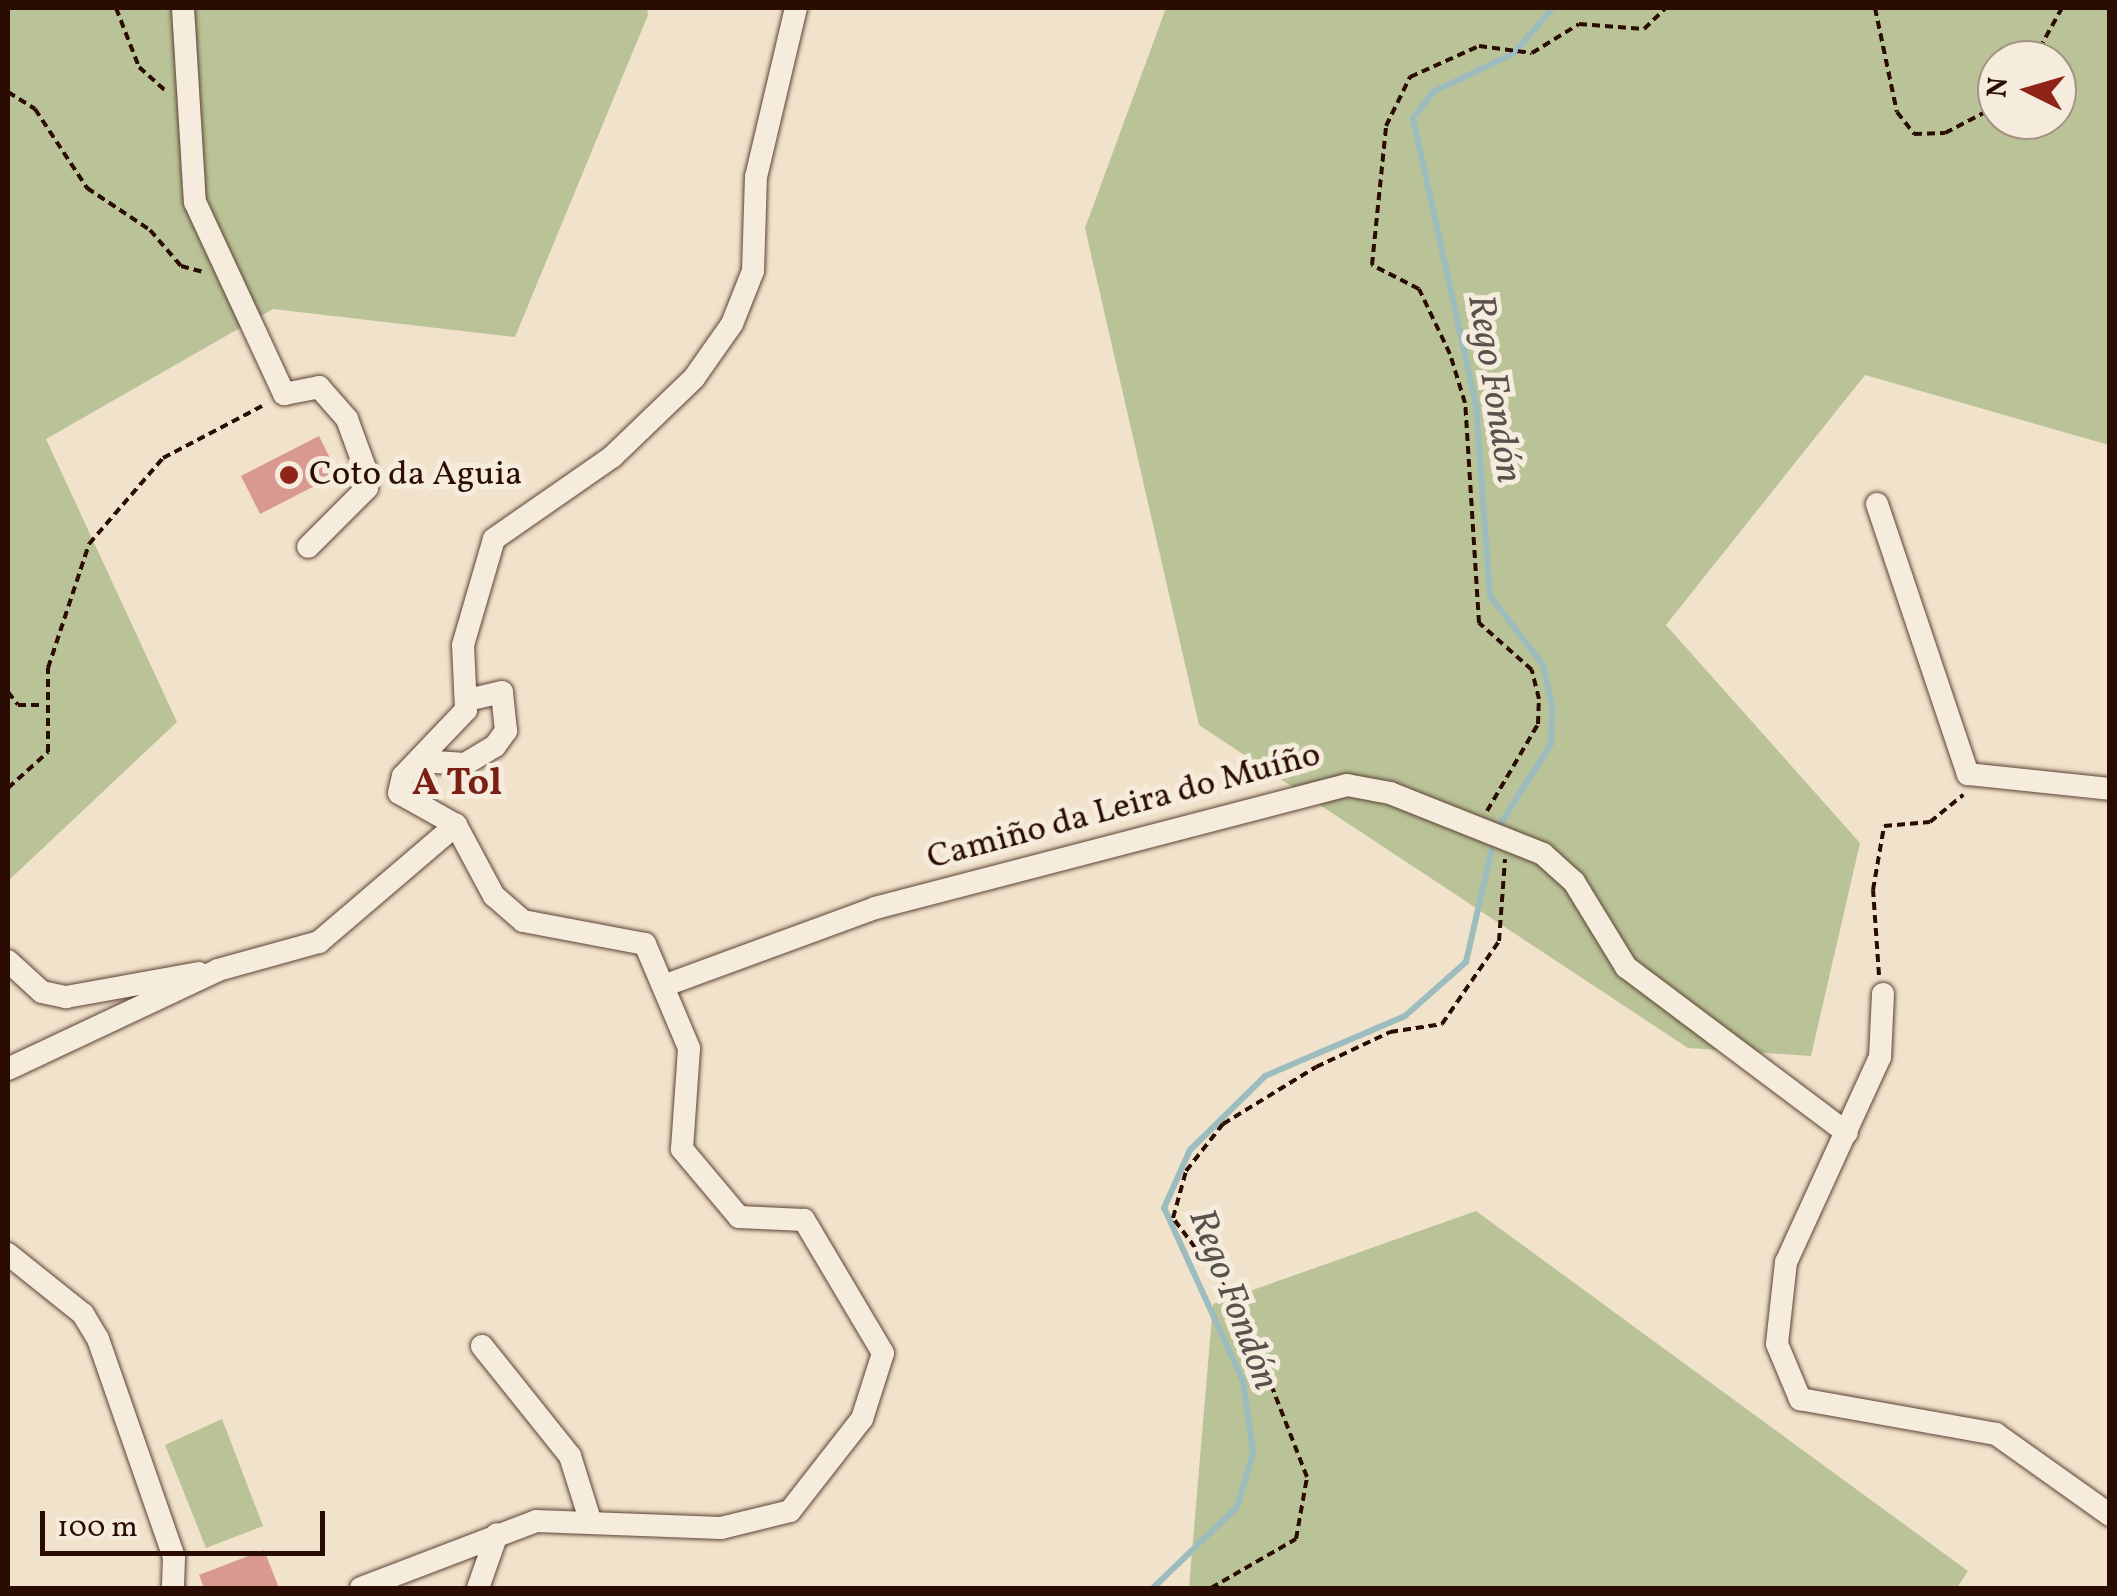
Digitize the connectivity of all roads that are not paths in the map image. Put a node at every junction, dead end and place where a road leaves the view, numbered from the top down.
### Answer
1 (183, 8) edge
2 (796, 8) edge
3 (1877, 504) dead end
4 (308, 548) dead end
5 (467, 700) junction
6 (422, 760) junction
7 (2110, 789) edge
8 (456, 825) junction
9 (8, 961) edge
10 (218, 970) junction
11 (666, 986) junction
12 (1883, 994) road end
13 (8, 1069) edge
14 (1848, 1133) junction
15 (8, 1254) edge
16 (482, 1346) dead end
17 (2110, 1515) edge
18 (592, 1523) junction
19 (498, 1534) junction
20 (173, 1588) edge
21 (361, 1588) edge
22 (478, 1588) edge

1 - 4 street
2 - 5 street
3 - 7 street
5 - 6 street
5 - 6 street
6 - 8 street
8 - 10 street
8 - 11 street
9 - 10 street
10 - 13 street
11 - 14 street, Camiño da Leira do Muíño
11 - 18 street
12 - 14 street
14 - 17 street
15 - 20 street
16 - 18 street
18 - 19 street
19 - 21 street
19 - 22 street

